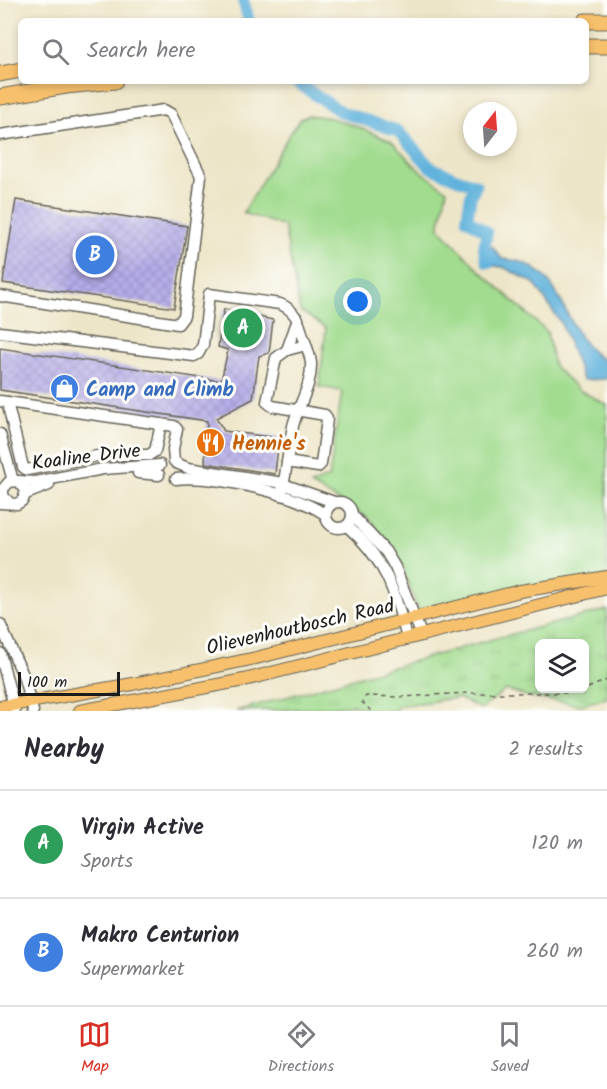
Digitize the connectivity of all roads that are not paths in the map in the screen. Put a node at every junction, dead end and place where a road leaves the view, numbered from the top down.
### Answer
1 (589, 21) edge
2 (607, 21) edge
3 (589, 46) edge
4 (607, 46) edge
5 (0, 68) edge
6 (18, 68) edge
7 (18, 69) edge
8 (0, 74) edge
9 (86, 84) edge
10 (0, 97) edge
11 (0, 135) edge
12 (0, 296) edge
13 (298, 320) junction
14 (0, 332) edge
15 (306, 345) junction
16 (287, 350) junction
17 (3, 402) edge
18 (297, 410) junction
19 (161, 424) junction
20 (1, 441) edge
21 (287, 462) junction
22 (167, 465) junction
23 (176, 479) junction
24 (9, 482) edge
25 (282, 489) junction
26 (26, 494) junction
27 (334, 502) junction
28 (5, 503) edge
29 (326, 515) junction
30 (352, 515) junction
31 (347, 526) junction
32 (607, 577) edge
33 (607, 588) edge
34 (415, 618) junction
35 (403, 622) junction
36 (0, 624) edge
37 (421, 634) junction
38 (407, 638) junction
39 (0, 653) edge
40 (32, 706) edge
41 (0, 707) edge
42 (14, 708) edge
43 (80, 711) edge

1 - 2 highway
3 - 4 highway
5 - 6 highway
7 - 8 highway
9 - 10 highway
11 - 12 street
13 - 14 street
13 - 15 street
13 - 16 street
15 - 16 street
15 - 18 street
16 - 18 street
17 - 19 street
17 - 19 street
18 - 21 street
18 - 21 street
19 - 22 street
20 - 24 street
21 - 25 street
22 - 23 street
22 - 23 street, Koaline Drive
22 - 24 street, Koaline Drive
22 - 25 street, Koaline Drive
22 - 26 street, Koaline Drive
23 - 25 street, Koaline Drive
24 - 26 street
24 - 28 street
25 - 27 street, Koaline Drive
25 - 29 street, Koaline Drive
26 - 28 street
27 - 29 street
27 - 30 street, Koaline Drive
29 - 31 street, Koaline Drive
30 - 31 street
30 - 34 street, Koaline Drive
31 - 35 street, Koaline Drive
32 - 34 main road, Olievenhoutbosch Road
33 - 37 main road, Olievenhoutbosch Road
34 - 35 main road, Olievenhoutbosch Road
34 - 37 street, Koaline Drive
35 - 38 street, Koaline Drive
35 - 40 main road, Olievenhoutbosch Road
36 - 40 street
37 - 38 main road, Olievenhoutbosch Road
38 - 43 main road, Olievenhoutbosch Road
39 - 42 street
40 - 42 main road, Olievenhoutbosch Road
41 - 42 main road, Olievenhoutbosch Road

